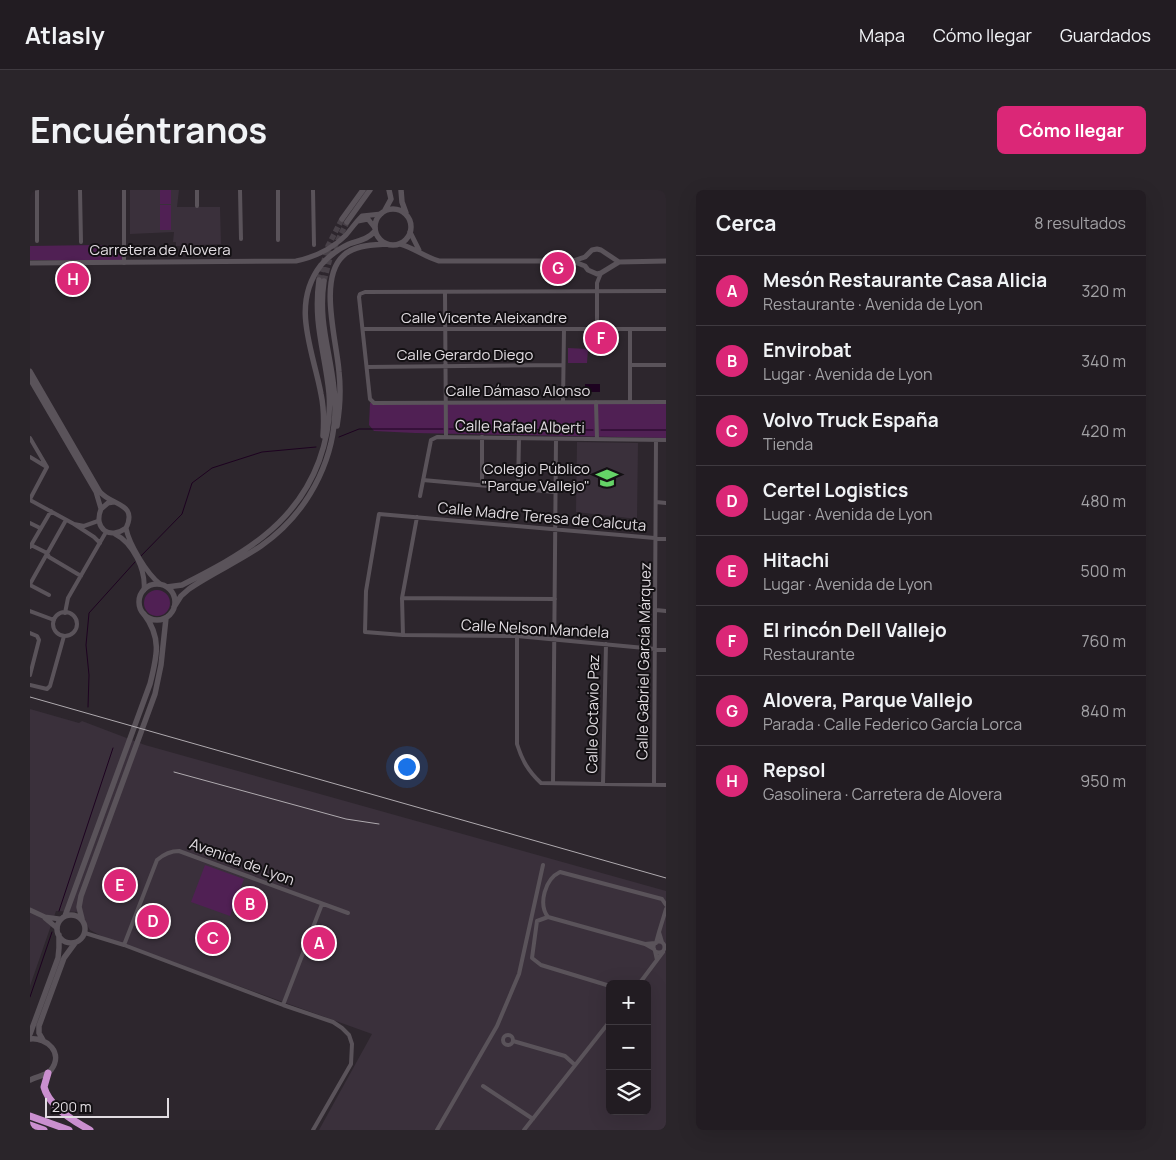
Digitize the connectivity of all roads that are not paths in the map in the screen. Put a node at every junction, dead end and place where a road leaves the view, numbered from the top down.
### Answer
1 (37, 190) edge
2 (80, 190) edge
3 (124, 190) edge
4 (197, 190) edge
5 (240, 190) edge
6 (278, 190) edge
7 (314, 190) edge
8 (363, 190) edge
9 (370, 190) edge
10 (389, 190) edge
11 (401, 190) edge
12 (197, 206) dead end
13 (383, 212) junction
14 (407, 215) junction
15 (358, 221) junction
16 (375, 229) junction
17 (410, 232) junction
18 (241, 239) dead end
19 (37, 240) dead end
20 (278, 240) dead end
21 (81, 242) dead end
22 (387, 244) junction
23 (400, 244) junction
24 (314, 245) dead end
25 (419, 251) junction
26 (608, 255) junction
27 (585, 257) junction
28 (572, 261) junction
29 (666, 261) edge
30 (619, 262) junction
31 (30, 263) edge
32 (124, 263) junction
33 (585, 266) junction
34 (608, 268) junction
35 (592, 273) junction
36 (602, 273) junction
37 (597, 283) junction
38 (597, 292) junction
39 (666, 292) edge
40 (445, 293) junction
41 (363, 329) junction
42 (445, 329) junction
43 (564, 329) junction
44 (597, 329) junction
45 (630, 329) junction
46 (666, 329) edge
47 (563, 365) junction
48 (666, 365) edge
49 (445, 366) junction
50 (630, 366) junction
51 (367, 367) junction
52 (30, 371) edge
53 (30, 379) edge
54 (445, 402) junction
55 (563, 402) junction
56 (596, 402) junction
57 (630, 402) junction
58 (666, 402) edge
59 (446, 437) junction
60 (482, 437) junction
61 (30, 438) edge
62 (519, 438) junction
63 (556, 438) junction
64 (597, 439) junction
65 (656, 440) junction
66 (666, 440) edge
67 (322, 454) junction
68 (30, 457) edge
69 (47, 467) junction
70 (324, 468) junction
71 (424, 480) junction
72 (482, 485) junction
73 (518, 489) junction
74 (555, 492) junction
75 (420, 496) dead end
76 (30, 499) edge
77 (114, 502) junction
78 (656, 502) junction
79 (666, 502) edge
80 (100, 509) junction
81 (51, 512) junction
82 (417, 517) junction
83 (66, 520) junction
84 (98, 521) junction
85 (30, 523) edge
86 (74, 524) junction
87 (40, 528) junction
88 (126, 528) junction
89 (555, 528) junction
90 (106, 532) junction
91 (115, 534) junction
92 (656, 538) junction
93 (666, 539) edge
94 (100, 544) junction
95 (31, 546) edge
96 (47, 553) junction
97 (81, 576) junction
98 (30, 584) edge
99 (160, 584) junction
100 (167, 587) junction
101 (144, 590) junction
102 (49, 596) dead end
103 (402, 598) junction
104 (555, 599) junction
105 (174, 607) junction
106 (656, 610) junction
107 (30, 611) edge
108 (666, 611) edge
109 (65, 613) junction
110 (144, 614) junction
111 (166, 618) junction
112 (54, 620) junction
113 (30, 633) edge
114 (403, 635) junction
115 (64, 636) junction
116 (517, 636) junction
117 (555, 639) junction
118 (606, 644) junction
119 (655, 649) junction
120 (666, 650) edge
121 (30, 675) edge
122 (30, 686) edge
123 (553, 783) junction
124 (603, 784) junction
125 (654, 785) junction
126 (666, 785) edge
127 (543, 865) dead end
128 (322, 904) junction
129 (666, 905) edge
130 (666, 909) edge
131 (348, 913) dead end
132 (35, 914) edge
133 (548, 917) junction
134 (62, 918) junction
135 (82, 919) junction
136 (57, 928) junction
137 (659, 932) junction
138 (85, 933) junction
139 (59, 935) junction
140 (75, 943) junction
141 (655, 943) junction
142 (664, 943) edge
143 (645, 944) junction
144 (124, 945) junction
145 (654, 950) junction
146 (664, 950) edge
147 (657, 960) junction
148 (642, 980) edge
149 (606, 985) edge
150 (282, 1005) junction
151 (607, 1025) edge
152 (30, 1034) edge
153 (30, 1039) edge
154 (43, 1040) junction
155 (513, 1041) dead end
156 (575, 1065) junction
157 (48, 1073) junction
158 (32, 1078) edge
159 (483, 1086) dead end
160 (30, 1116) edge
161 (533, 1119) junction
162 (30, 1125) edge
163 (44, 1130) edge
164 (70, 1130) edge
165 (90, 1130) edge
166 (313, 1130) edge
167 (437, 1130) edge
168 (524, 1130) edge

1 - 19 street
2 - 21 street
3 - 32 street
4 - 12 street
5 - 18 street
6 - 20 street
7 - 24 street
8 - 9 main road
10 - 13 main road
11 - 14 main road
13 - 14 main road
13 - 15 street
13 - 16 main road
14 - 17 main road
15 - 16 street
15 - 32 street, Carretera de Alovera
16 - 22 main road
16 - 67 main road
17 - 23 main road
17 - 25 street
22 - 23 main road
22 - 70 main road
23 - 25 street
25 - 28 street
26 - 27 street
26 - 30 street
26 - 34 street
27 - 28 street
27 - 33 street
28 - 33 street
29 - 30 street
30 - 34 street
31 - 32 street, Carretera de Alovera
33 - 35 street
34 - 36 street
35 - 36 street
35 - 37 street
36 - 37 street
37 - 38 street
38 - 39 street
38 - 40 street
38 - 44 street
40 - 41 street
40 - 42 street
41 - 42 street, Calle Vicente Aleixandre
41 - 51 street
42 - 43 street, Calle Vicente Aleixandre
42 - 49 street
43 - 44 street, Calle Vicente Aleixandre
43 - 47 street
44 - 45 street, Calle Vicente Aleixandre
45 - 46 street, Calle Vicente Aleixandre
45 - 50 street
47 - 49 street, Calle Gerardo Diego
47 - 55 street
48 - 50 street
49 - 51 street, Calle Gerardo Diego
49 - 54 street
50 - 57 street
51 - 54 street, Calle Dámaso Alonso
52 - 77 street
53 - 80 street
54 - 55 street, Calle Dámaso Alonso
54 - 59 street
55 - 56 street, Calle Dámaso Alonso
56 - 57 street, Calle Dámaso Alonso
56 - 64 street
57 - 58 street, Calle Dámaso Alonso
59 - 60 street, Calle Rafael Alberti
59 - 71 street, Calle Rafael Alberti
60 - 62 street, Calle Rafael Alberti
60 - 72 street
61 - 69 street
62 - 63 street, Calle Rafael Alberti
62 - 73 street
63 - 64 street, Calle Rafael Alberti
63 - 74 street
64 - 65 street, Calle Rafael Alberti
65 - 66 street, Calle Rafael Alberti
65 - 78 street, Calle Gabriel García Márquez
67 - 70 main road
67 - 100 main road
68 - 69 street
69 - 76 street
70 - 105 main road
71 - 72 street
71 - 75 street, Calle Rafael Alberti
72 - 73 street
73 - 74 street
74 - 89 street
76 - 81 street
77 - 80 street
77 - 88 street
78 - 79 street
78 - 92 street, Calle Gabriel García Márquez
80 - 84 street
81 - 83 street
81 - 87 street
82 - 89 street, Calle Madre Teresa de Calcuta
82 - 103 street
82 - 114 street, Calle Madre Teresa de Calcuta
83 - 86 street
83 - 96 street
84 - 86 street
84 - 90 street
85 - 87 street
86 - 94 street
87 - 95 street
88 - 91 street
88 - 99 street
89 - 92 street, Calle Madre Teresa de Calcuta
89 - 104 street
90 - 91 street
90 - 94 street
91 - 101 street
92 - 93 street, Calle Madre Teresa de Calcuta
92 - 106 street, Calle Gabriel García Márquez
94 - 97 street
95 - 96 street
96 - 97 street
96 - 98 street
97 - 109 street
98 - 102 street
99 - 100 main road
99 - 101 main road
100 - 105 main road
101 - 110 main road
103 - 104 street
103 - 114 street
104 - 117 street
105 - 111 main road
106 - 108 street
106 - 119 street, Calle Gabriel García Márquez
107 - 112 street
109 - 112 street
109 - 115 street
110 - 111 main road
110 - 134 main road
111 - 135 main road
112 - 115 street
113 - 121 street
114 - 116 street, Calle Nelson Mandela
115 - 122 street
116 - 117 street, Calle Nelson Mandela
116 - 123 street
117 - 118 street, Calle Nelson Mandela
117 - 123 street
118 - 119 street, Calle Nelson Mandela
118 - 124 street, Calle Octavio Paz
119 - 120 street, Calle Nelson Mandela
119 - 125 street, Calle Gabriel García Márquez
123 - 124 street
124 - 125 street
125 - 126 street
127 - 167 street
128 - 131 street, Avenida de Lyon
128 - 144 street, Avenida de Lyon
128 - 150 street
129 - 133 street
130 - 137 street
132 - 134 street
132 - 136 street
133 - 143 street
133 - 149 street
134 - 135 main road
134 - 136 main road
135 - 138 main road
136 - 139 main road
137 - 141 street
137 - 142 street
138 - 140 main road
138 - 144 street
139 - 140 main road
139 - 152 main road
140 - 154 main road
141 - 142 street
141 - 143 street
141 - 145 street
142 - 146 street
143 - 145 street
144 - 150 street
145 - 146 street
145 - 147 street
146 - 147 street
147 - 148 street
150 - 166 street
151 - 156 street
153 - 154 main road
154 - 157 main road
155 - 156 street
156 - 161 street
157 - 158 main road
157 - 165 highway
159 - 161 street
160 - 164 highway
161 - 168 street
162 - 163 highway

